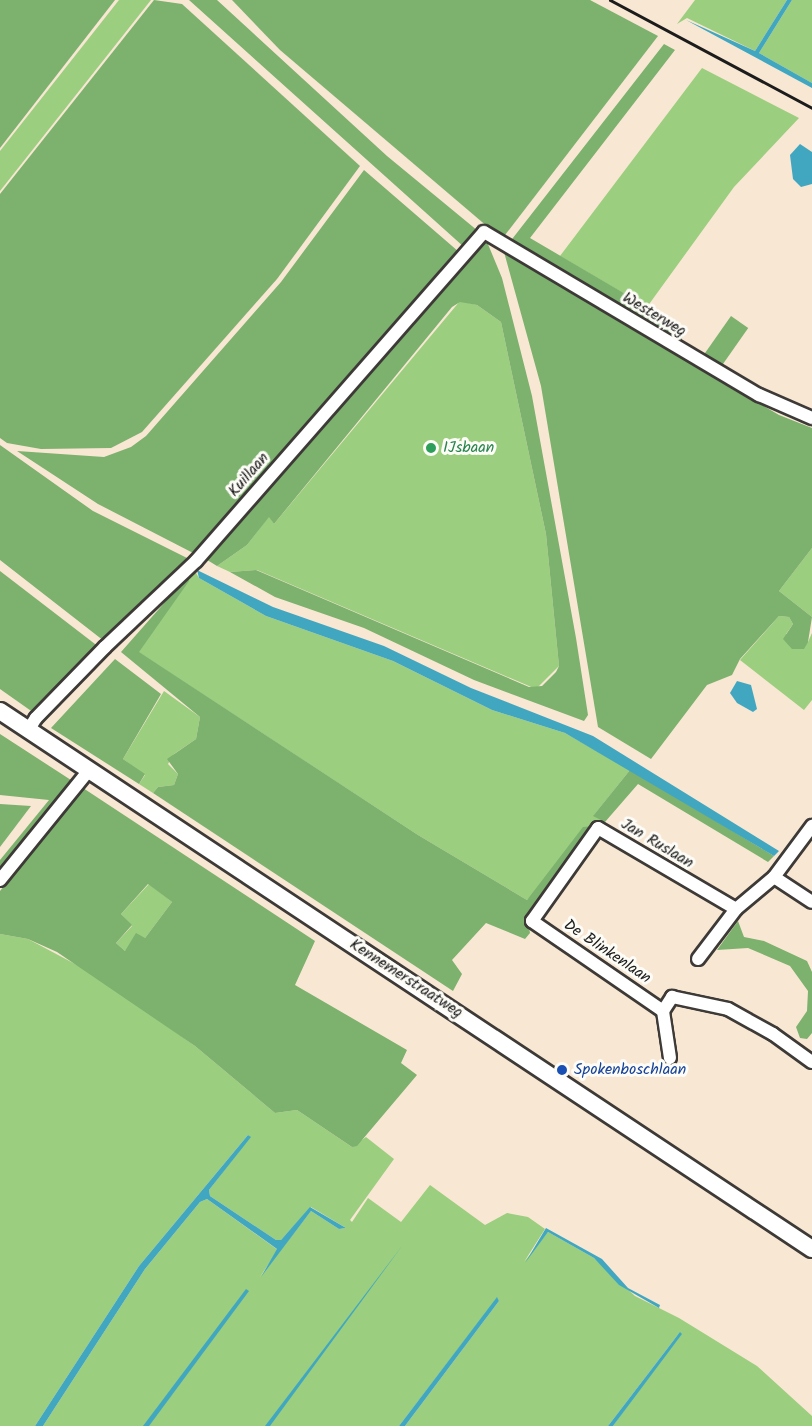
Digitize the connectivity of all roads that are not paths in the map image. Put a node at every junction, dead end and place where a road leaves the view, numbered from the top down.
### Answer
1 (484, 232) joint
2 (812, 418) edge
3 (0, 711) edge
4 (33, 723) junction
5 (89, 770) junction
6 (812, 826) edge
7 (774, 877) junction
8 (0, 880) edge
9 (812, 902) edge
10 (736, 909) junction
11 (532, 921) joint
12 (698, 959) dead end
13 (663, 1011) junction
14 (670, 1058) dead end
15 (812, 1062) edge
16 (812, 1249) edge

1 - 2 street, Westerweg
1 - 4 street, Kuillaan
3 - 4 main road, Kennemerstraatweg
4 - 5 main road, Kennemerstraatweg
5 - 8 street
5 - 16 main road, Kennemerstraatweg
6 - 7 street
7 - 9 street
7 - 10 street
10 - 11 street, Jan Ruslaan
10 - 12 street
11 - 13 street, De Blinkenlaan
13 - 14 street
13 - 15 street

